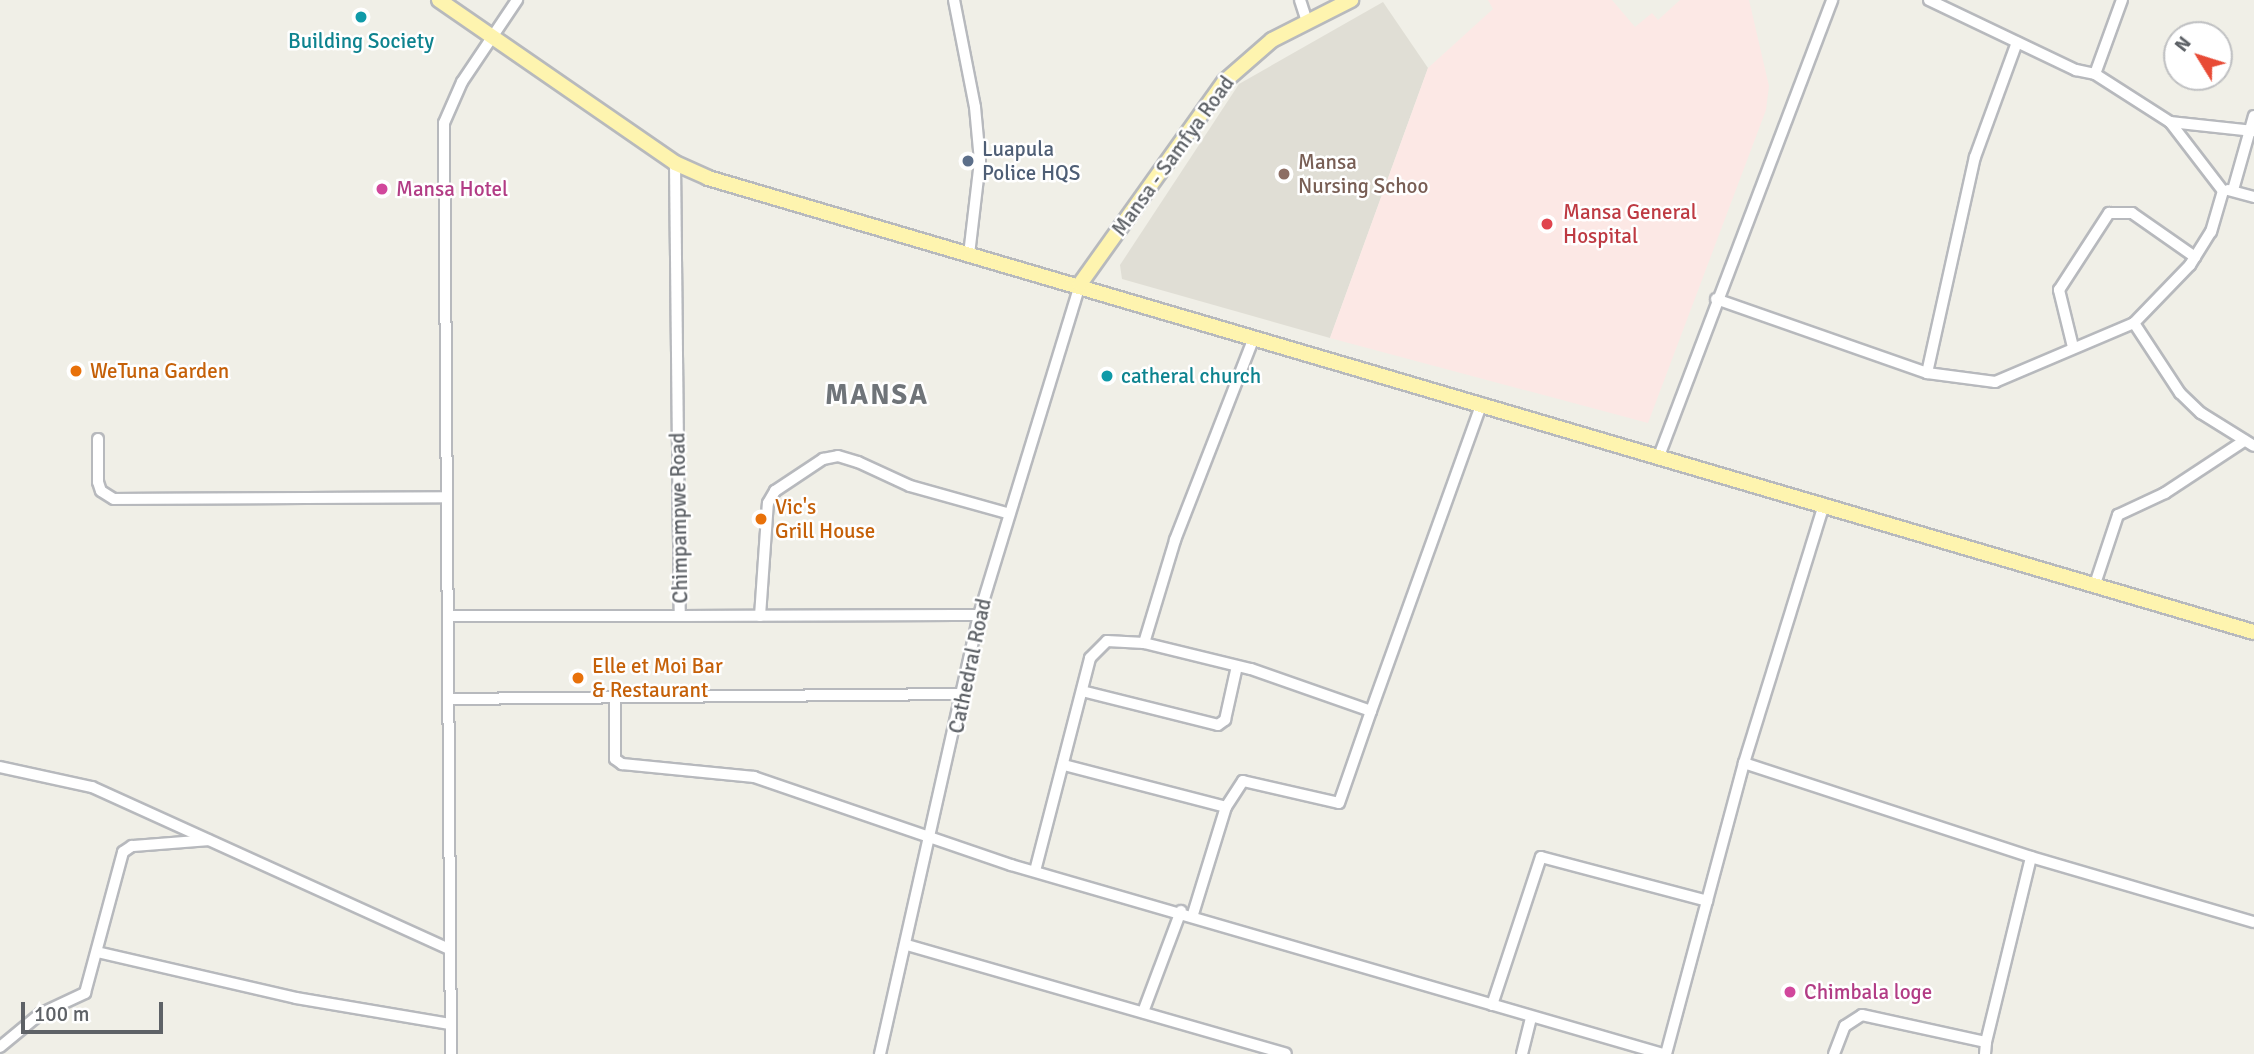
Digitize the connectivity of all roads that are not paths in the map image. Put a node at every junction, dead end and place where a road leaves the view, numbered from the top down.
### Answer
1 (439, 0) edge
2 (517, 0) edge
3 (954, 0) edge
4 (1300, 0) edge
5 (1351, 0) edge
6 (1832, 0) edge
7 (1929, 0) edge
8 (2122, 0) edge
9 (1307, 21) junction
10 (491, 37) junction
11 (2017, 42) junction
12 (2095, 74) junction
13 (2254, 116) edge
14 (2170, 122) junction
15 (2251, 131) edge
16 (675, 163) junction
17 (2228, 190) junction
18 (2254, 197) edge
19 (969, 255) junction
20 (2195, 257) junction
21 (1080, 284) junction
22 (1716, 299) junction
23 (2134, 323) junction
24 (1254, 337) junction
25 (2073, 347) junction
26 (1927, 373) junction
27 (1482, 403) junction
28 (98, 439) dead end
29 (2244, 441) junction
30 (2254, 446) edge
31 (1658, 456) junction
32 (447, 497) junction
33 (1824, 504) junction
34 (1007, 513) junction
35 (2095, 584) junction
36 (979, 615) junction
37 (449, 616) junction
38 (680, 616) junction
39 (761, 616) junction
40 (2254, 632) edge
41 (1144, 643) junction
42 (1237, 666) junction
43 (1082, 691) junction
44 (963, 694) junction
45 (615, 696) junction
46 (448, 699) junction
47 (1371, 711) junction
48 (1744, 763) junction
49 (1064, 765) junction
50 (0, 767) edge
51 (1226, 807) junction
52 (932, 839) junction
53 (211, 840) junction
54 (2031, 857) junction
55 (1035, 871) junction
56 (1707, 901) junction
57 (1181, 911) junction
58 (1193, 914) junction
59 (2254, 922) edge
60 (907, 945) junction
61 (449, 949) junction
62 (97, 952) junction
63 (1492, 1005) junction
64 (1143, 1012) junction
65 (1531, 1017) junction
66 (450, 1024) junction
67 (1986, 1042) junction
68 (0, 1047) edge
69 (451, 1054) edge
70 (880, 1054) edge
71 (1286, 1054) edge
72 (1522, 1054) edge
73 (1665, 1054) edge
74 (1834, 1054) edge
75 (1985, 1054) edge

1 - 10 main road
2 - 10 street
3 - 19 street
4 - 9 street
5 - 9 main road, Mansa - Samfya Road
6 - 22 street
7 - 11 street
8 - 12 street
9 - 21 main road, Mansa - Samfya Road
10 - 16 main road
10 - 32 street
11 - 12 street
11 - 26 street
12 - 14 street
13 - 15 street
14 - 15 street
14 - 17 street
15 - 17 street
16 - 19 main road
16 - 38 street, Chimpampwe Road
17 - 18 street
17 - 20 street
19 - 21 main road
20 - 23 street
20 - 25 street
21 - 24 main road
21 - 34 street, Cathedral Road
22 - 26 street
22 - 31 street
23 - 25 street
23 - 29 street
24 - 27 main road
24 - 41 street
25 - 26 street
27 - 31 main road
27 - 47 street
28 - 32 street
29 - 30 street
29 - 35 street
31 - 33 main road
32 - 37 street
33 - 35 main road
33 - 48 street
34 - 36 street, Cathedral Road
34 - 39 street
35 - 40 main road
36 - 39 street, Chimpampwe Road
36 - 44 street, Cathedral Road
37 - 38 street
37 - 46 street
38 - 39 street, Chimpampwe Road
41 - 42 street
41 - 43 street
42 - 43 street
42 - 47 street
43 - 49 street
44 - 45 street
44 - 52 street, Cathedral Road
45 - 46 street
45 - 52 street
46 - 61 street
47 - 51 street
48 - 54 street
48 - 56 street
49 - 51 street
49 - 55 street
50 - 53 street
51 - 58 street
52 - 55 street
52 - 60 street, Cathedral Road
53 - 61 street
53 - 62 street
54 - 59 street
54 - 67 street
55 - 57 street
56 - 63 street
56 - 73 street
57 - 58 street
57 - 64 street
58 - 63 street
60 - 64 street
60 - 70 street, Cathedral Road
61 - 66 street
62 - 66 street
62 - 68 street
63 - 65 street
64 - 71 street
65 - 72 street
65 - 73 street
66 - 69 street
67 - 74 street
67 - 75 street

